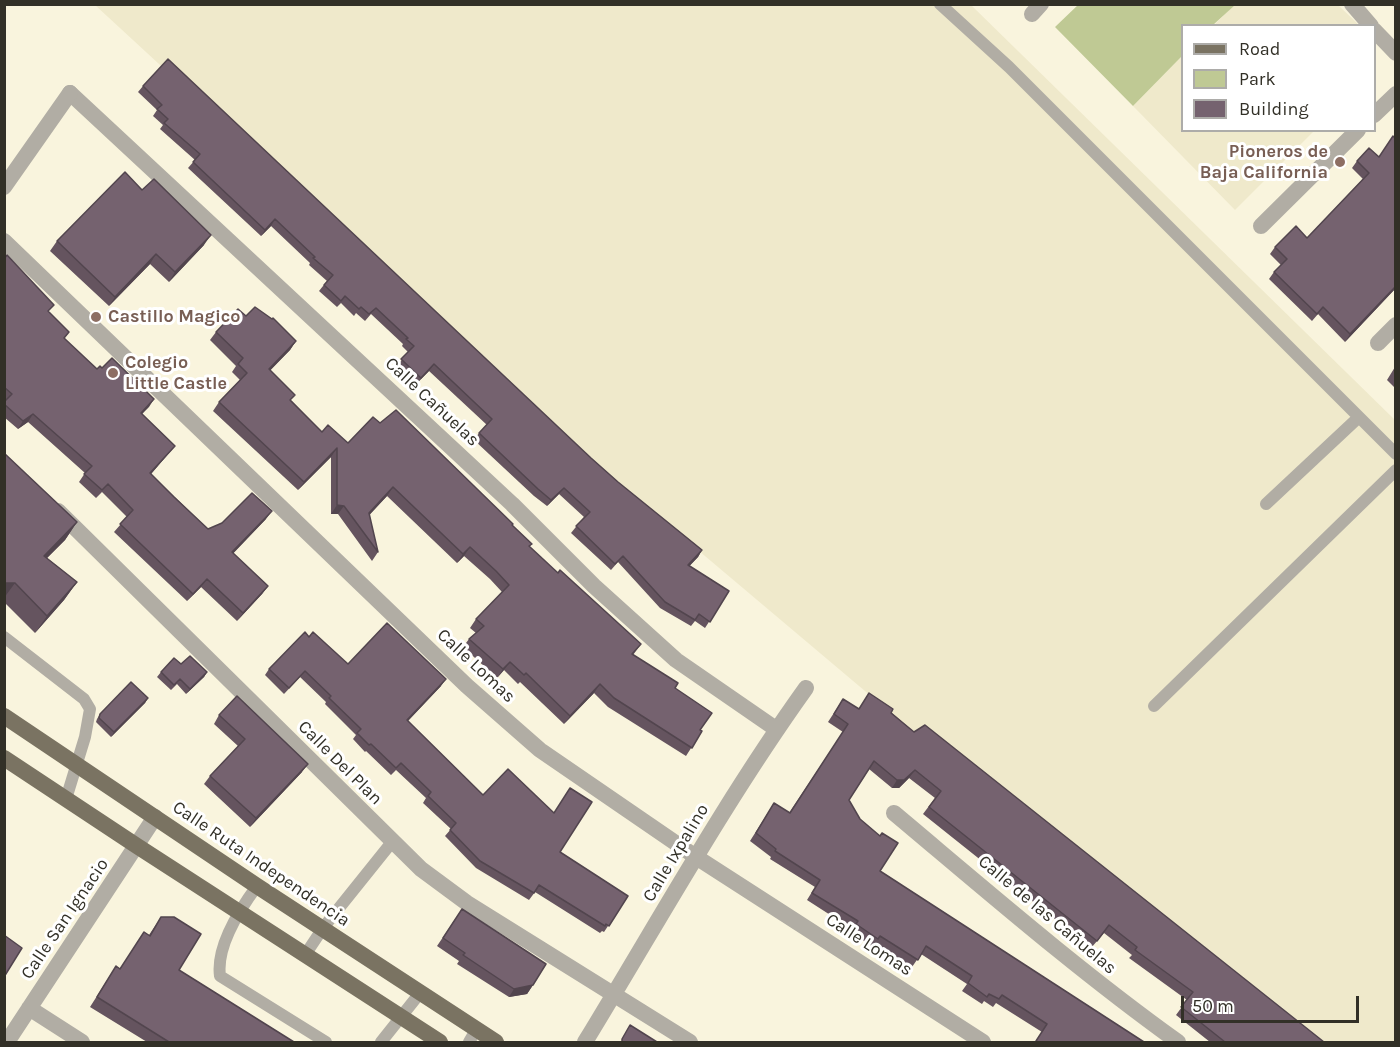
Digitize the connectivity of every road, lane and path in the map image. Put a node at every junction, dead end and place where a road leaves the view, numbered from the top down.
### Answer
1 (940, 4) edge
2 (1352, 4) edge
3 (1369, 24) edge
4 (1376, 32) edge
5 (1395, 53) edge
6 (1395, 94) edge
7 (1376, 113) edge
8 (1356, 132) edge
9 (4, 187) edge
10 (1261, 226) dead end
11 (4, 241) edge
12 (1395, 325) edge
13 (1378, 343) dead end
14 (1359, 417) junction
15 (1395, 454) edge
16 (1395, 470) edge
17 (47, 500) edge
18 (1266, 504) dead end
19 (4, 637) edge
20 (806, 688) dead end
21 (1154, 706) dead end
22 (4, 716) edge
23 (776, 729) junction
24 (4, 758) edge
25 (76, 765) junction
26 (66, 799) junction
27 (894, 813) dead end
28 (155, 817) junction
29 (392, 842) junction
30 (137, 846) junction
31 (696, 857) junction
32 (257, 886) junction
33 (238, 912) junction
34 (323, 928) junction
35 (305, 955) junction
36 (420, 993) junction
37 (614, 994) junction
38 (29, 1008) junction
39 (401, 1018) junction
40 (472, 1036) edge
41 (7, 1042) edge
42 (82, 1042) edge
43 (326, 1042) edge
44 (381, 1042) edge
45 (440, 1042) edge
46 (496, 1042) edge
47 (585, 1042) edge
48 (690, 1042) edge
49 (983, 1042) edge
50 (1178, 1042) edge

1 - 14 lane
2 - 3 street
4 - 5 street
6 - 7 street
8 - 10 street
9 - 23 street, Calle Cañuelas
11 - 31 street, Calle Lomas
12 - 13 street
14 - 15 lane
14 - 18 lane
16 - 21 lane
17 - 29 street, Calle Del Plan
19 - 25 lane
20 - 23 street, Calle Ixpalino
22 - 25 main road, Calle Ruta Independencia
23 - 31 street, Calle Ixpalino
24 - 26 main road
25 - 26 lane
25 - 28 main road, Calle Ruta Independencia
26 - 30 main road
27 - 50 street, Calle de las Cañuelas
28 - 30 street, Calle San Ignacio
28 - 32 main road, Calle Ruta Independencia
29 - 34 lane
29 - 37 street, Calle Del Plan
30 - 33 main road
30 - 38 street, Calle San Ignacio
31 - 37 street, Calle Ixpalino
31 - 49 street, Calle Lomas
32 - 33 lane
32 - 34 main road, Calle Ruta Independencia
33 - 35 main road
33 - 43 lane
34 - 35 lane
34 - 36 main road, Calle Ruta Independencia
35 - 39 main road
36 - 39 lane
36 - 40 main road, Calle Ruta Independencia
37 - 47 street, Calle Ixpalino
37 - 48 street, Calle Del Plan
38 - 41 street, Calle San Ignacio
38 - 42 street
39 - 44 lane
39 - 45 main road
40 - 46 main road, Calle Ruta Independencia

